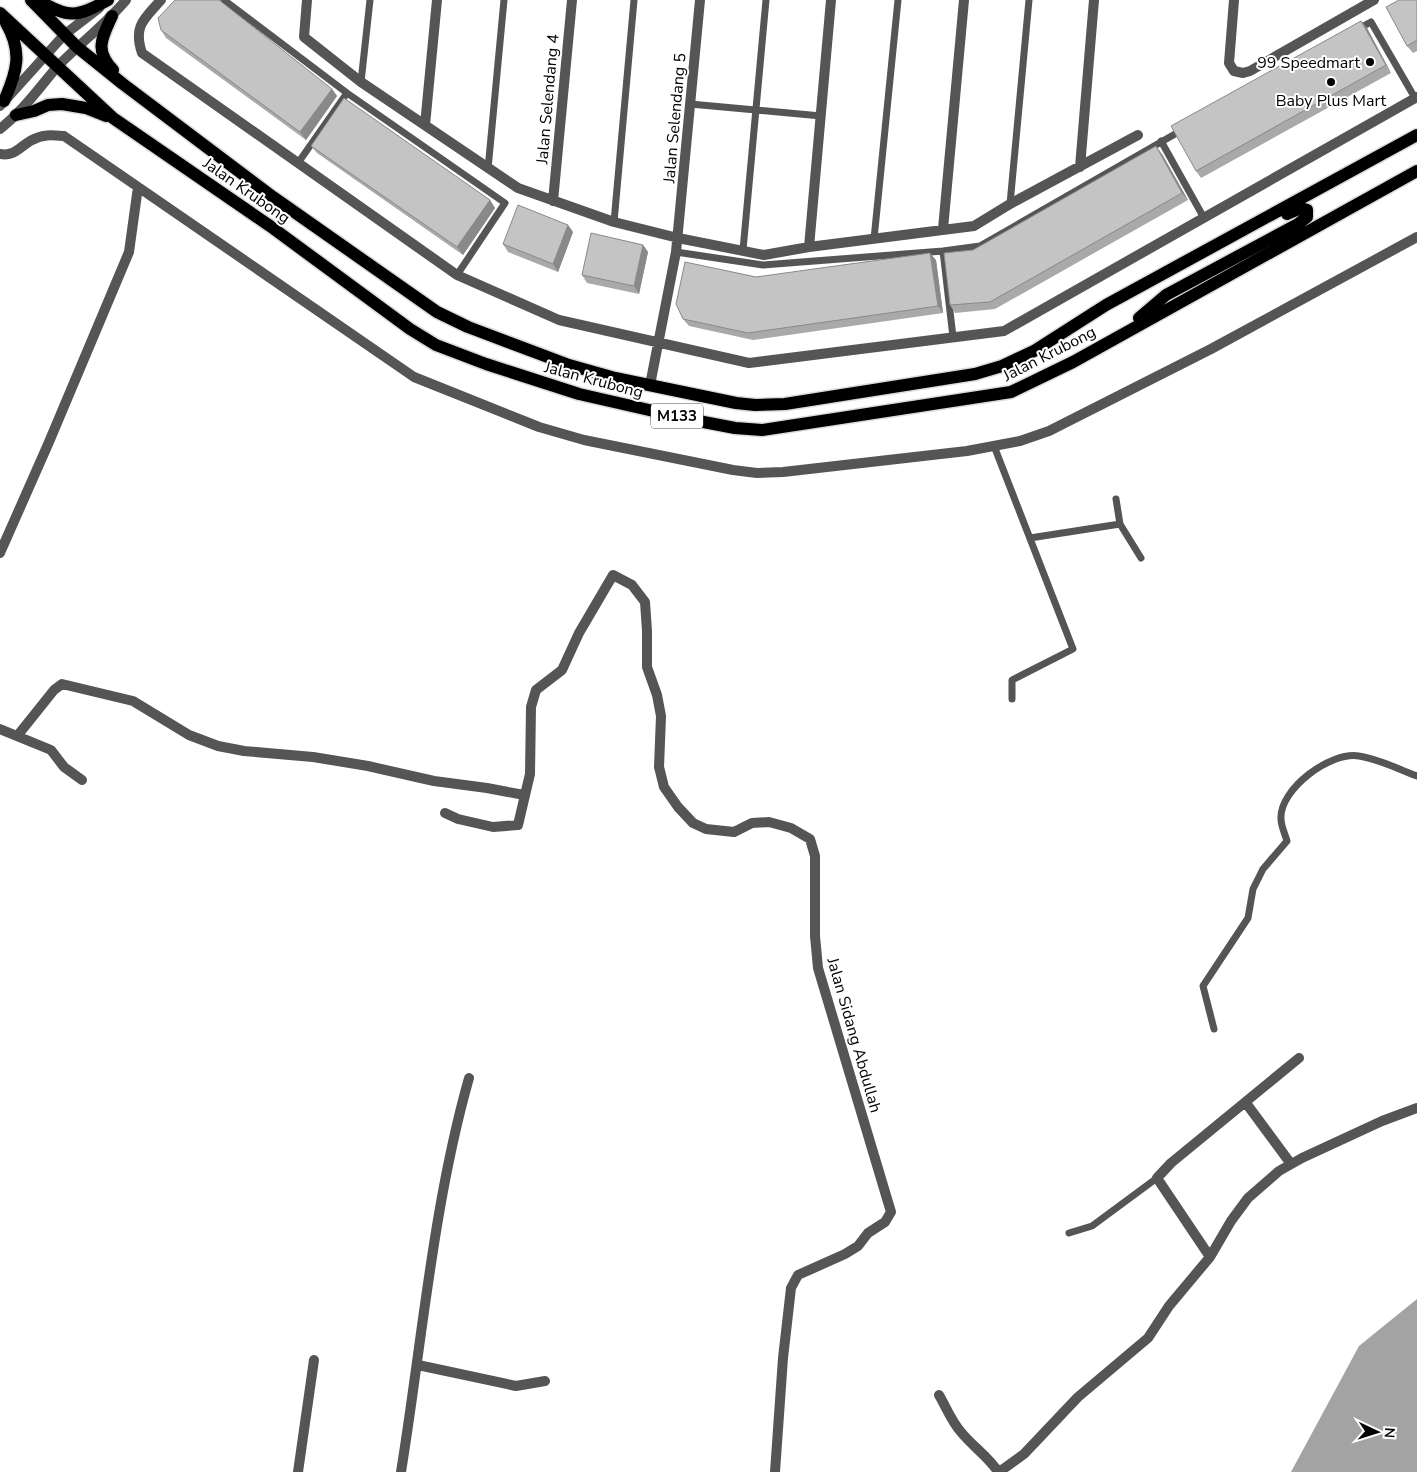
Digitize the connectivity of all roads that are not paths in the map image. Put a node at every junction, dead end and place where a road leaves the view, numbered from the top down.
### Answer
1 (31, 0) edge
2 (38, 0) edge
3 (109, 0) edge
4 (126, 0) edge
5 (161, 0) edge
6 (224, 0) edge
7 (307, 0) edge
8 (370, 0) edge
9 (437, 0) edge
10 (504, 0) edge
11 (572, 0) edge
12 (634, 0) edge
13 (700, 0) edge
14 (766, 0) edge
15 (831, 0) edge
16 (898, 0) edge
17 (964, 0) edge
18 (1029, 0) edge
19 (1094, 0) edge
20 (1234, 0) edge
21 (1371, 1) edge
22 (1, 14) edge
23 (112, 16) junction
24 (1354, 32) edge
25 (64, 35) junction
26 (77, 47) junction
27 (45, 55) junction
28 (58, 67) junction
29 (361, 82) junction
30 (123, 84) junction
31 (347, 93) junction
32 (1416, 97) edge
33 (2, 103) edge
34 (690, 104) junction
35 (756, 110) junction
36 (16, 115) junction
37 (821, 116) junction
38 (113, 118) junction
39 (425, 125) junction
40 (1187, 127) edge
41 (0, 130) edge
42 (1417, 134) edge
43 (1138, 135) dead end
44 (1162, 141) junction
45 (0, 154) edge
46 (298, 163) junction
47 (1080, 167) junction
48 (488, 169) junction
49 (1417, 171) edge
50 (138, 187) junction
51 (553, 201) junction
52 (1010, 204) junction
53 (1204, 218) junction
54 (614, 222) junction
55 (943, 229) junction
56 (1417, 237) edge
57 (678, 238) junction
58 (874, 240) junction
59 (809, 247) junction
60 (743, 250) junction
61 (943, 251) junction
62 (676, 252) junction
63 (457, 275) junction
64 (1106, 305) junction
65 (1120, 335) junction
66 (953, 337) junction
67 (659, 344) junction
68 (650, 385) junction
69 (994, 446) junction
70 (1116, 499) dead end
71 (1120, 524) junction
72 (1030, 538) junction
73 (0, 553) edge
74 (1140, 558) dead end
75 (1012, 699) dead end
76 (0, 729) edge
77 (18, 735) junction
78 (1417, 776) edge
79 (82, 780) dead end
80 (524, 796) junction
81 (445, 813) dead end
82 (1214, 1030) dead end
83 (1299, 1058) dead end
84 (469, 1078) dead end
85 (1246, 1103) junction
86 (1417, 1108) edge
87 (1290, 1164) junction
88 (1157, 1178) junction
89 (1069, 1233) dead end
90 (1210, 1257) junction
91 (314, 1360) dead end
92 (418, 1365) junction
93 (544, 1381) dead end
94 (940, 1395) dead end
95 (298, 1472) edge
96 (401, 1472) edge
97 (775, 1472) edge
98 (999, 1472) edge

1 - 25 main road, Jalan Krubong / M133
2 - 3 main road
3 - 25 street
4 - 23 street
5 - 46 street
6 - 31 lane
7 - 29 street
8 - 29 lane
9 - 39 street
10 - 48 lane
11 - 51 street, Jalan Selendang 4
12 - 54 lane
13 - 34 street, Jalan Selendang 5
14 - 35 lane
15 - 37 street
16 - 58 lane
17 - 55 street
18 - 52 lane
19 - 47 street
20 - 21 street
22 - 27 main road, Jalan Krubong / M133
22 - 33 main road
23 - 26 street
23 - 30 main road
24 - 32 lane
25 - 26 main road, Jalan Krubong / M133
25 - 27 street
26 - 28 street
26 - 30 main road, Jalan Krubong / M133
27 - 28 main road, Jalan Krubong / M133
27 - 33 street
28 - 36 street
28 - 38 main road, Jalan Krubong / M133
29 - 39 street
30 - 68 main road, Jalan Krubong / M133
31 - 46 lane
31 - 63 lane
32 - 53 street
34 - 35 lane
34 - 57 street, Jalan Selendang 5
35 - 37 lane
35 - 60 lane
36 - 38 main road
36 - 41 street
37 - 59 street
38 - 65 main road, Jalan Krubong / M133
39 - 48 street
40 - 44 lane
42 - 64 main road, Jalan Krubong / M133
43 - 47 street
44 - 53 lane
44 - 61 lane
45 - 50 street
46 - 63 street
47 - 52 street
48 - 51 street
49 - 65 main road, Jalan Krubong / M133
50 - 69 street
50 - 73 street
51 - 54 street
52 - 55 street
53 - 66 street
54 - 57 street
55 - 58 street
56 - 69 street
57 - 60 street
57 - 62 street, Jalan Selendang 5
58 - 59 street
59 - 60 street
61 - 62 lane
61 - 66 lane
62 - 67 street, Jalan Selendang 5
63 - 67 street
64 - 65 main road
64 - 68 main road, Jalan Krubong / M133
66 - 67 street
67 - 68 street, Jalan Selendang 5
69 - 72 lane
70 - 71 lane
71 - 72 lane
71 - 74 lane
72 - 75 lane
76 - 77 street
77 - 79 street
77 - 80 street
78 - 82 lane
80 - 81 street, Jalan Sidang Abdullah
80 - 97 street, Jalan Sidang Abdullah
83 - 85 street
84 - 92 street
85 - 87 street
85 - 88 street
86 - 87 street
87 - 90 street
88 - 89 lane
88 - 90 street
90 - 98 street
91 - 95 street
92 - 93 street
92 - 96 street
94 - 98 street

